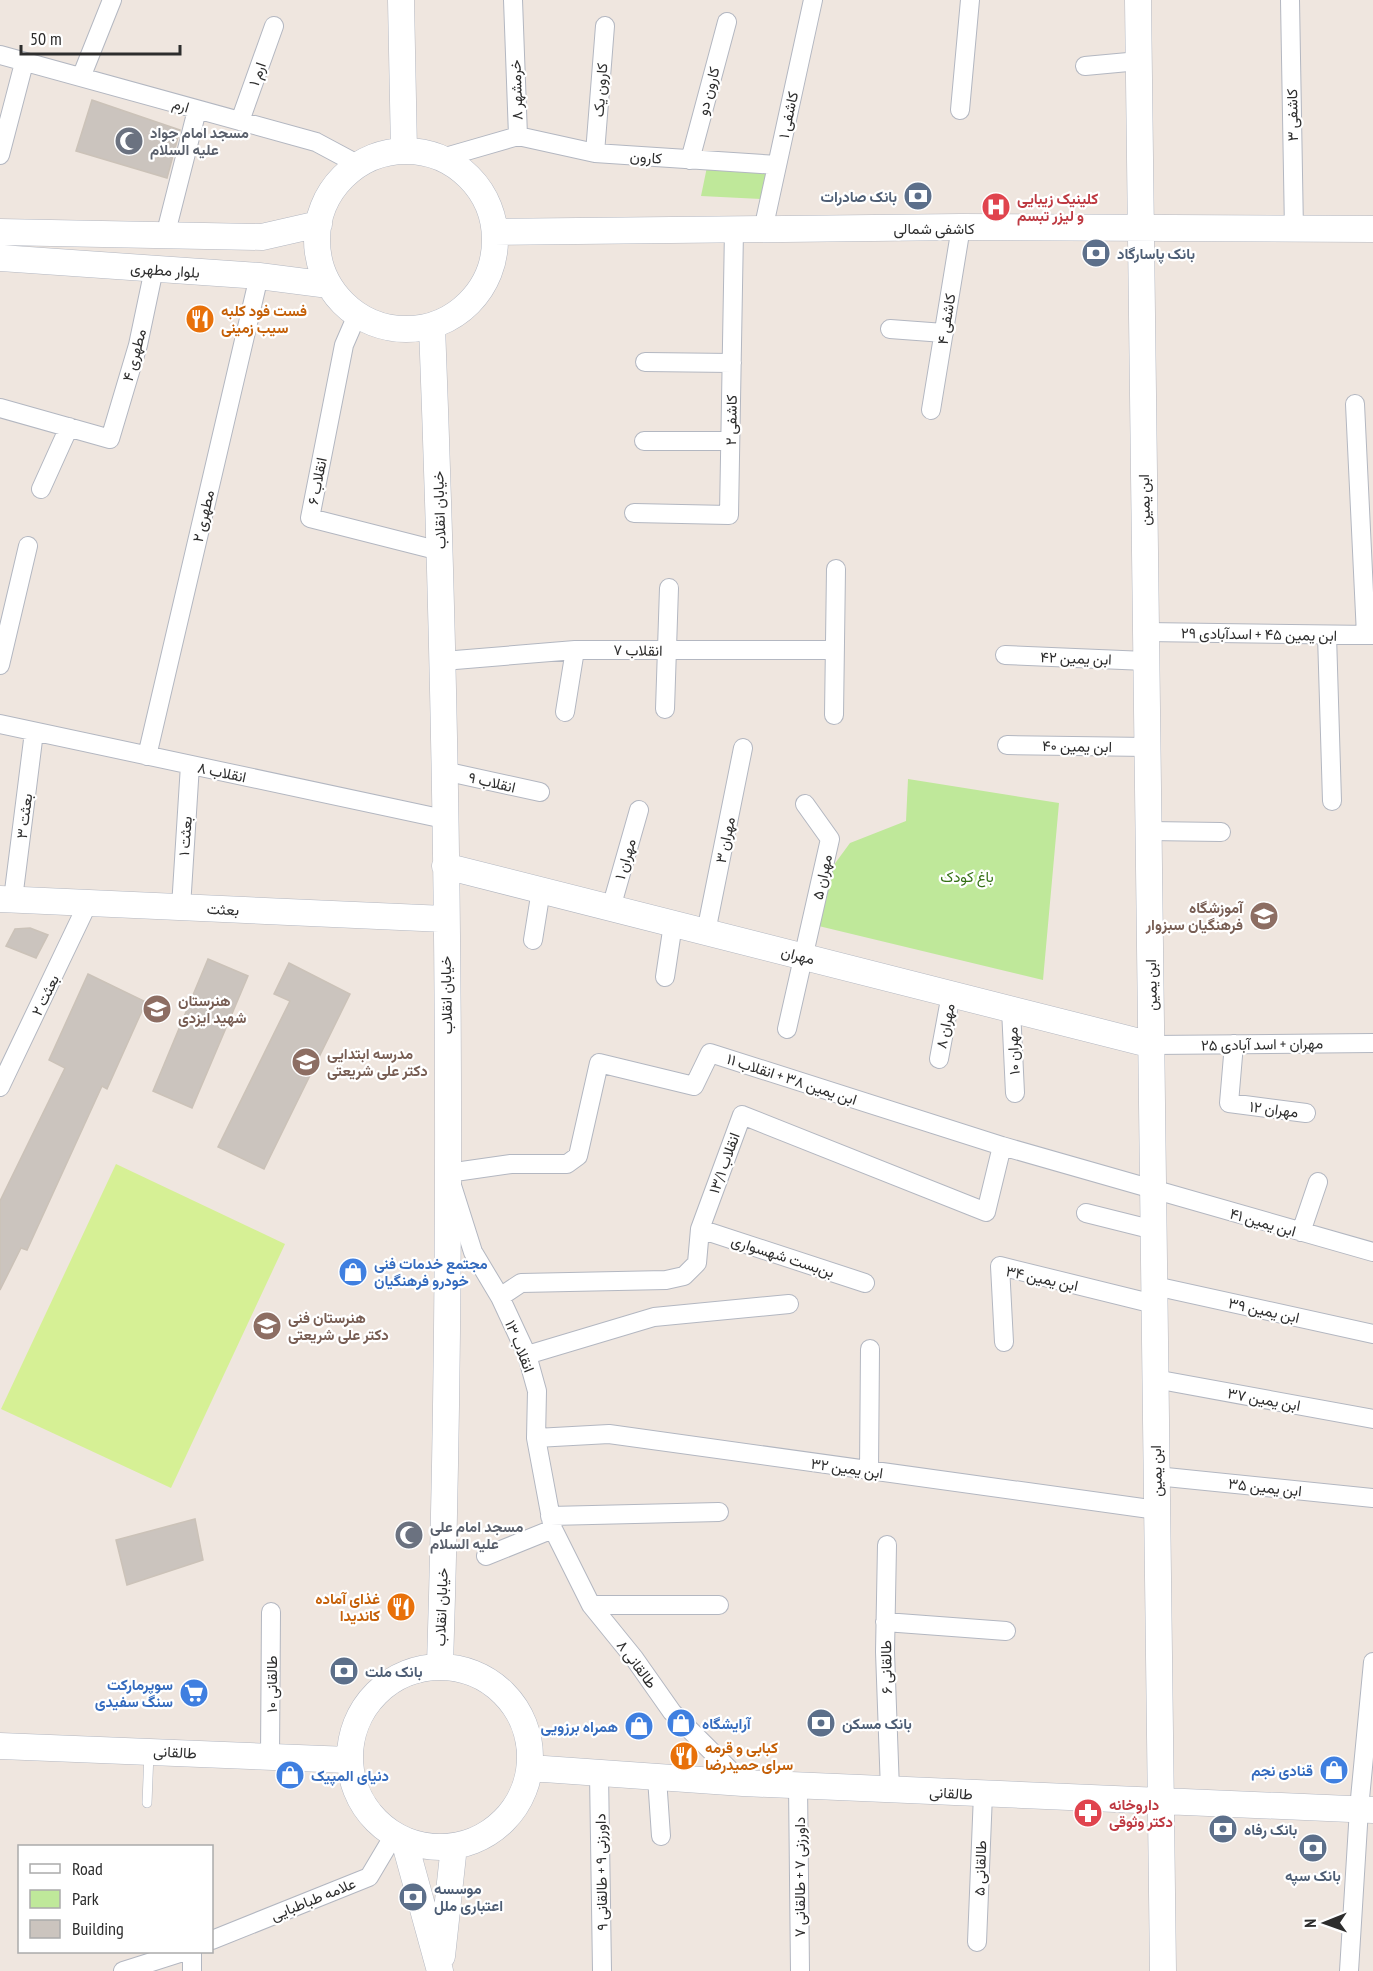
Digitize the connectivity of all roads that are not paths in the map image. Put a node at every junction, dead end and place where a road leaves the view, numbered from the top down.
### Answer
1 (112, 0) edge
2 (401, 0) edge
3 (513, 0) edge
4 (813, 0) edge
5 (970, 0) edge
6 (1138, 0) edge
7 (1290, 0) edge
8 (727, 22) dead end
9 (274, 26) dead end
10 (605, 26) dead end
11 (0, 55) edge
12 (1139, 61) junction
13 (24, 63) junction
14 (1085, 66) dead end
15 (82, 75) junction
16 (198, 110) junction
17 (960, 110) dead end
18 (240, 121) junction
19 (518, 136) junction
20 (404, 151) junction
21 (596, 153) junction
22 (0, 154) edge
23 (441, 158) junction
24 (690, 160) junction
25 (359, 165) junction
26 (777, 165) junction
27 (319, 224) junction
28 (960, 227) junction
29 (1140, 229) junction
30 (1373, 229) edge
31 (734, 230) junction
32 (763, 230) junction
33 (1294, 231) junction
34 (0, 232) edge
35 (495, 232) junction
36 (165, 236) junction
37 (0, 258) edge
38 (154, 269) junction
39 (259, 276) junction
40 (329, 285) junction
41 (357, 315) junction
42 (432, 326) junction
43 (890, 329) dead end
44 (944, 333) junction
45 (645, 362) dead end
46 (732, 363) junction
47 (1355, 404) dead end
48 (0, 408) edge
49 (931, 410) dead end
50 (69, 427) junction
51 (644, 441) dead end
52 (730, 441) junction
53 (41, 489) dead end
54 (634, 513) dead end
55 (28, 546) dead end
56 (440, 551) junction
57 (836, 569) dead end
58 (669, 588) dead end
59 (1146, 632) junction
60 (1328, 634) junction
61 (1369, 635) edge
62 (575, 650) junction
63 (835, 650) junction
64 (667, 651) junction
65 (1005, 655) dead end
66 (442, 661) junction
67 (1146, 661) junction
68 (0, 665) edge
69 (665, 709) dead end
70 (565, 712) dead end
71 (834, 715) dead end
72 (0, 724) edge
73 (34, 732) junction
74 (1007, 745) dead end
75 (1148, 747) junction
76 (743, 748) dead end
77 (147, 756) junction
78 (189, 765) junction
79 (444, 771) junction
80 (540, 792) dead end
81 (1332, 801) dead end
82 (805, 804) dead end
83 (639, 810) dead end
84 (444, 819) junction
85 (1149, 831) junction
86 (1221, 832) dead end
87 (445, 866) junction
88 (541, 890) junction
89 (6, 899) edge
90 (88, 903) junction
91 (181, 907) junction
92 (611, 908) junction
93 (445, 919) junction
94 (673, 924) junction
95 (706, 932) junction
96 (533, 940) dead end
97 (804, 957) junction
98 (665, 977) dead end
99 (951, 994) junction
100 (1011, 1009) junction
101 (787, 1029) dead end
102 (1373, 1043) edge
103 (1234, 1044) junction
104 (1152, 1045) junction
105 (939, 1059) dead end
106 (0, 1087) edge
107 (1015, 1093) dead end
108 (1305, 1113) dead end
109 (1002, 1146) junction
110 (448, 1173) junction
111 (1318, 1182) dead end
112 (1153, 1190) junction
113 (1086, 1213) dead end
114 (700, 1229) junction
115 (1154, 1230) junction
116 (1301, 1233) junction
117 (1373, 1252) edge
118 (866, 1283) dead end
119 (1155, 1295) junction
120 (500, 1297) junction
121 (789, 1304) dead end
122 (1373, 1334) edge
123 (1004, 1342) dead end
124 (870, 1348) dead end
125 (527, 1355) junction
126 (1155, 1379) junction
127 (1373, 1419) edge
128 (536, 1438) junction
129 (869, 1471) junction
130 (1156, 1476) junction
131 (1373, 1498) edge
132 (1157, 1510) junction
133 (718, 1512) dead end
134 (552, 1523) junction
135 (887, 1545) dead end
136 (486, 1556) dead end
137 (591, 1605) junction
138 (720, 1605) dead end
139 (271, 1611) dead end
140 (885, 1622) junction
141 (1006, 1631) dead end
142 (1373, 1662) edge
143 (440, 1665) junction
144 (0, 1746) edge
145 (149, 1751) junction
146 (270, 1757) junction
147 (349, 1760) junction
148 (530, 1768) junction
149 (599, 1773) junction
150 (657, 1778) junction
151 (743, 1784) junction
152 (798, 1784) junction
153 (890, 1790) junction
154 (983, 1794) junction
155 (147, 1803) dead end
156 (1160, 1803) junction
157 (1366, 1810) edge
158 (662, 1836) dead end
159 (399, 1837) junction
160 (454, 1846) junction
161 (213, 1940) edge
162 (977, 1942) dead end
163 (181, 1953) edge
164 (192, 1953) edge
165 (150, 1966) edge
166 (123, 1971) edge
167 (192, 1971) edge
168 (441, 1971) edge
169 (602, 1971) edge
170 (800, 1971) edge
171 (1163, 1971) edge
172 (1349, 1971) edge

1 - 15 street
2 - 20 main road
3 - 19 street, خرمشهر ۸
4 - 26 street, کاشفی ۱
5 - 17 street
6 - 12 main road, ابن یمین
7 - 33 street, کاشفی ۳
8 - 24 street, کارون دو
9 - 18 street, ارم ۱
10 - 21 street, کارون یک
11 - 13 street, ارم
12 - 14 street
12 - 29 main road, ابن یمین
13 - 15 street, ارم
13 - 22 street
15 - 16 street, ارم
16 - 18 street, ارم
16 - 36 street
18 - 25 street, ارم
19 - 21 street, کارون
19 - 23 street, خرمشهر ۸
20 - 23 main road
20 - 25 main road
21 - 24 street, کارون
23 - 35 main road
24 - 26 street, کارون
25 - 27 main road
26 - 32 street, کاشفی ۱
27 - 36 main road
27 - 40 main road
28 - 29 main road, کاشفی شمالی
28 - 32 main road, کاشفی شمالی
28 - 44 street, کاشفی ۴
29 - 33 main road, کاشفی شمالی
29 - 59 main road, ابن یمین
30 - 33 main road, کاشفی شمالی
31 - 32 main road, کاشفی شمالی
31 - 35 main road, کاشفی شمالی
31 - 46 street, کاشفی ۲
34 - 36 main road
35 - 42 main road
37 - 38 main road, بلوار مطهری
38 - 39 main road, بلوار مطهری
38 - 50 street, مطهری ۴
39 - 40 main road, بلوار مطهری
39 - 77 street, مطهری ۲
40 - 41 main road
41 - 42 main road
41 - 56 street, انقلاب ۶
42 - 56 main road, خیابان انقلاب
43 - 44 street
44 - 49 street, کاشفی ۴
45 - 46 street
46 - 52 street, کاشفی ۲
47 - 61 street
48 - 50 street
50 - 53 street
51 - 52 street
52 - 54 street, کاشفی ۲
55 - 68 street
56 - 66 main road, خیابان انقلاب
57 - 63 street
58 - 64 street
59 - 60 street, ابن یمین ۴۵ + اسدآبادی ۲۹
59 - 67 main road, ابن یمین
60 - 61 street, ابن یمین ۴۵ + اسدآبادی ۲۹
60 - 81 street
62 - 64 street, انقلاب ۷
62 - 66 street, انقلاب ۷
62 - 70 street
63 - 64 street, انقلاب ۷
63 - 71 street
64 - 69 street
65 - 67 street, ابن یمین ۴۲
66 - 79 main road, خیابان انقلاب
67 - 75 main road, ابن یمین
72 - 73 street, انقلاب ۸
73 - 77 street, انقلاب ۸
73 - 89 street, بعثت ۳
74 - 75 street, ابن یمین ۴۰
75 - 85 main road, ابن یمین
76 - 95 street, مهران ۳
77 - 78 street, انقلاب ۸
78 - 84 street, انقلاب ۸
78 - 91 street, بعثت ۱
79 - 80 street, انقلاب ۹
79 - 84 main road, خیابان انقلاب
82 - 97 street, مهران ۵
83 - 92 street, مهران ۱
84 - 87 main road, خیابان انقلاب
85 - 86 street
85 - 104 main road, ابن یمین
87 - 88 main road, مهران
87 - 93 main road, خیابان انقلاب
88 - 92 main road, مهران
88 - 96 street
89 - 90 main road, بعثت
90 - 91 main road, بعثت
90 - 106 street, بعثت ۲
91 - 93 main road, بعثت
92 - 94 main road, مهران
93 - 110 main road, خیابان انقلاب
94 - 95 main road, مهران
94 - 98 street
95 - 97 main road, مهران
97 - 99 main road, مهران
97 - 101 street, مهران ۵
99 - 100 main road, مهران
99 - 105 street, مهران ۸
100 - 104 main road, مهران
100 - 107 street, مهران ۱۰
102 - 103 street, مهران + اسد آبادی ۲۵
103 - 104 street, مهران + اسد آبادی ۲۵
103 - 108 street, مهران ۱۲
104 - 112 main road, ابن یمین
109 - 110 street, ابن یمین ۳۸ + انقلاب ۱۱
109 - 112 street, ابن یمین ۳۸ + انقلاب ۱۱
109 - 114 street, انقلاب ۱۳/۱
110 - 120 street, انقلاب ۱۳
110 - 143 main road, خیابان انقلاب
111 - 116 street
112 - 115 main road, ابن یمین
112 - 116 street, ابن یمین ۴۱
113 - 115 street
114 - 118 street, بن‌بست شهسواری
114 - 120 street, انقلاب ۱۳/۱
115 - 119 main road, ابن یمین
116 - 117 street, ابن یمین ۴۱
119 - 122 street, ابن یمین ۳۹
119 - 123 street, ابن یمین ۳۴
119 - 126 main road, ابن یمین
120 - 125 street, انقلاب ۱۳
121 - 125 street
124 - 129 street
125 - 128 street, انقلاب ۱۳
126 - 127 street, ابن یمین ۳۷
126 - 130 main road, ابن یمین
128 - 129 street, ابن یمین ۳۲
128 - 134 street, انقلاب ۱۳
129 - 132 street, ابن یمین ۳۲
130 - 131 street, ابن یمین ۳۵
130 - 132 main road, ابن یمین
132 - 156 main road, ابن یمین
133 - 134 street
134 - 136 street
134 - 137 street, طالقانی ۸
135 - 140 street, طالقانی ۶
137 - 138 street
137 - 151 street, طالقانی ۸
139 - 146 street, طالقانی ۱۰
140 - 141 street
140 - 153 street, طالقانی ۶
142 - 157 street
143 - 147 main road
143 - 148 main road
144 - 145 main road, طالقانی
145 - 146 main road, طالقانی
145 - 155 lane
146 - 147 main road, طالقانی
147 - 159 main road
148 - 149 main road, طالقانی
148 - 160 main road
149 - 150 main road, طالقانی
149 - 169 street, داورزنی ۹ + طالقانی ۹
150 - 151 main road, طالقانی
150 - 158 street
151 - 152 main road, طالقانی
152 - 153 main road, طالقانی
152 - 170 street, داورزنی ۷ + طالقانی ۷
153 - 154 main road, طالقانی
154 - 156 main road, طالقانی
154 - 162 street, طالقانی ۵
156 - 157 main road, طالقانی
156 - 171 main road, ابن یمین
157 - 172 street
159 - 160 main road
159 - 161 street, علامه طباطبایی
159 - 168 main road
160 - 168 main road
163 - 165 street
164 - 167 street
165 - 166 street

